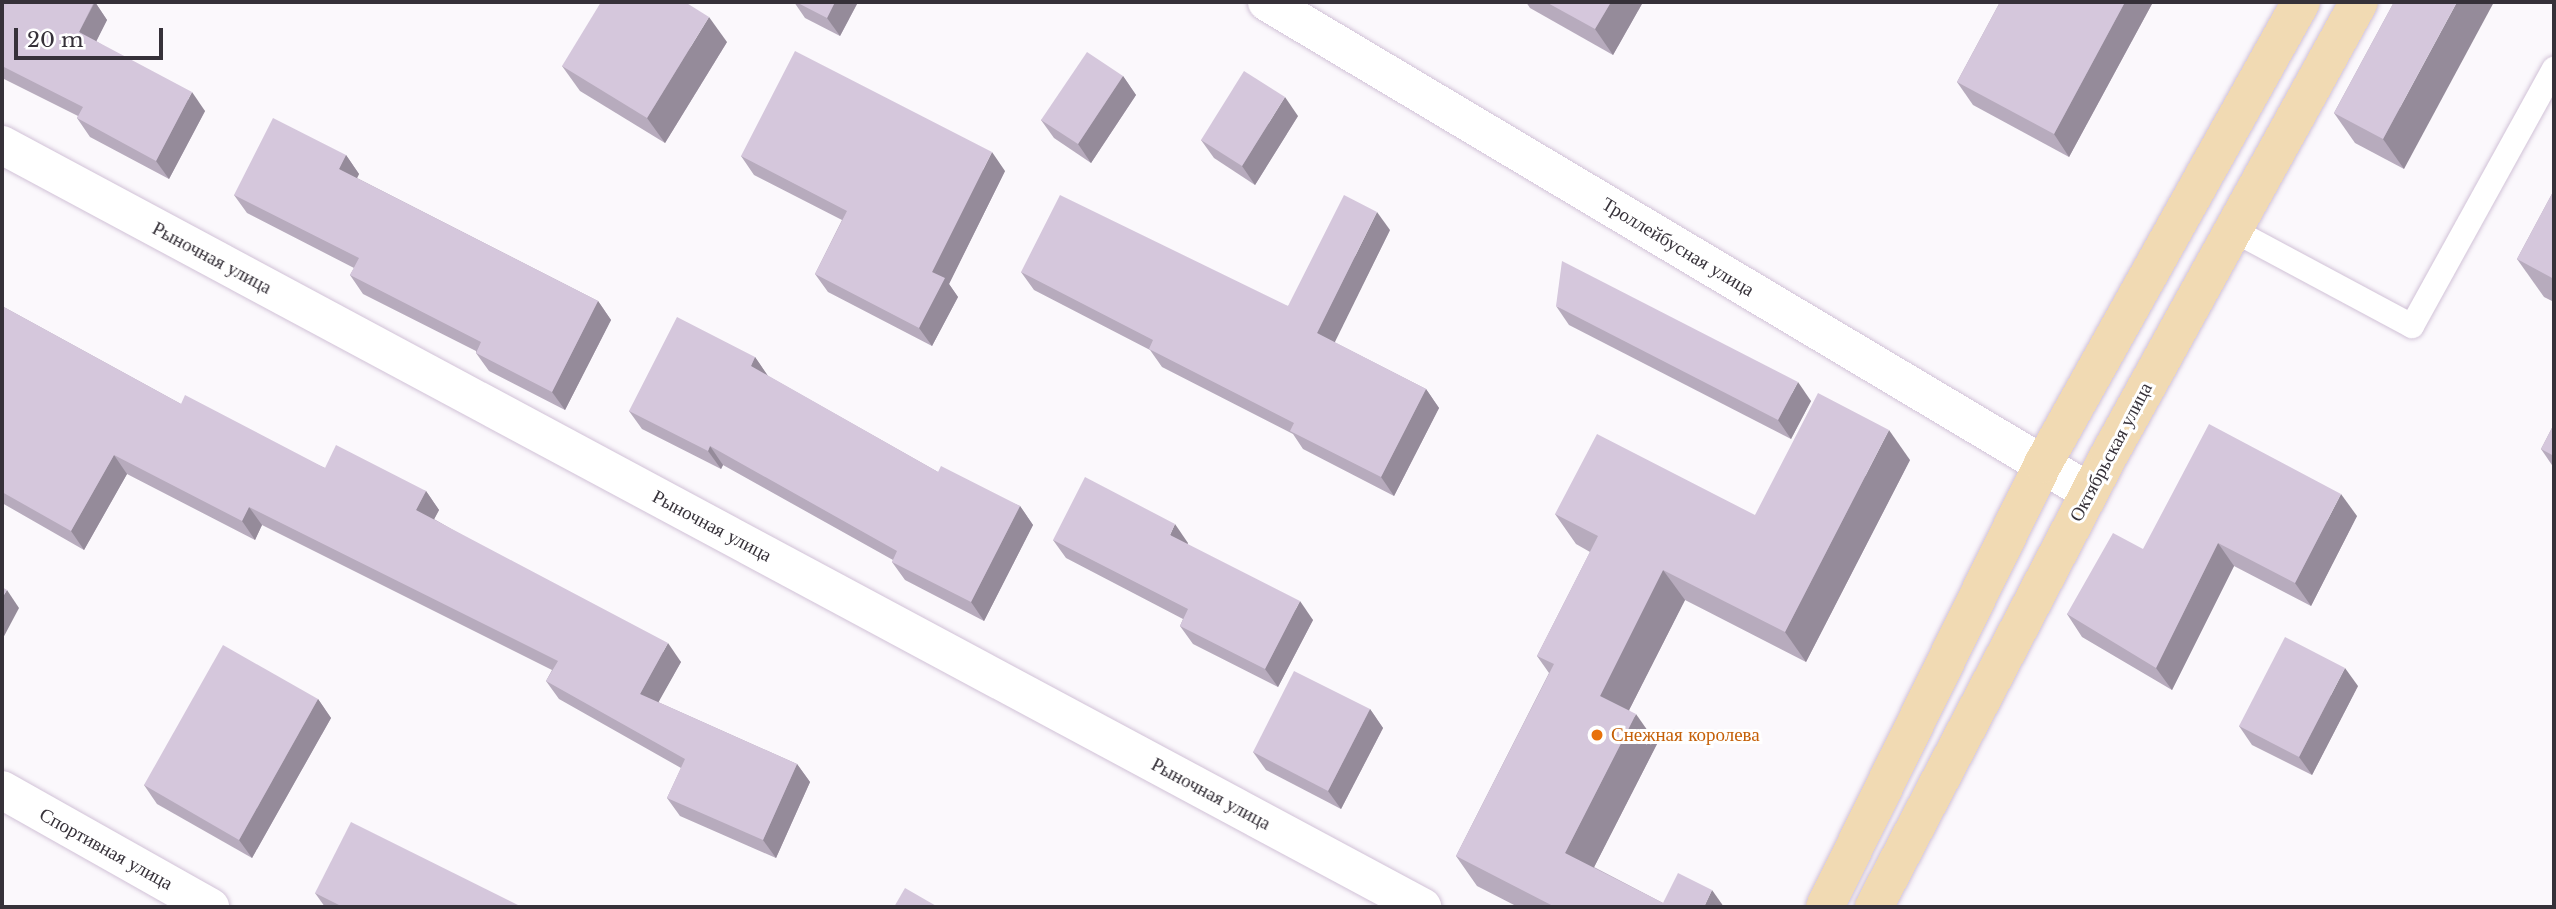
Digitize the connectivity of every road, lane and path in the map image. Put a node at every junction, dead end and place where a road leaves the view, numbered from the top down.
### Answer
1 (1267, 2) edge
2 (2301, 2) edge
3 (2359, 2) edge
4 (2554, 69) edge
5 (2, 145) edge
6 (2233, 230) junction
7 (2043, 464) junction
8 (2090, 492) junction
9 (2, 790) edge
10 (210, 907) edge
11 (1422, 907) edge
12 (1825, 907) edge
13 (1874, 907) edge

1 - 7 street, Троллейбусная улица
2 - 7 main road
3 - 6 main road, Октябрьская улица
4 - 6 lane
5 - 11 street, Рыночная улица
6 - 8 main road, Октябрьская улица
7 - 8 street, Троллейбусная улица
7 - 12 main road
8 - 13 main road, Октябрьская улица
9 - 10 street, Спортивная улица

